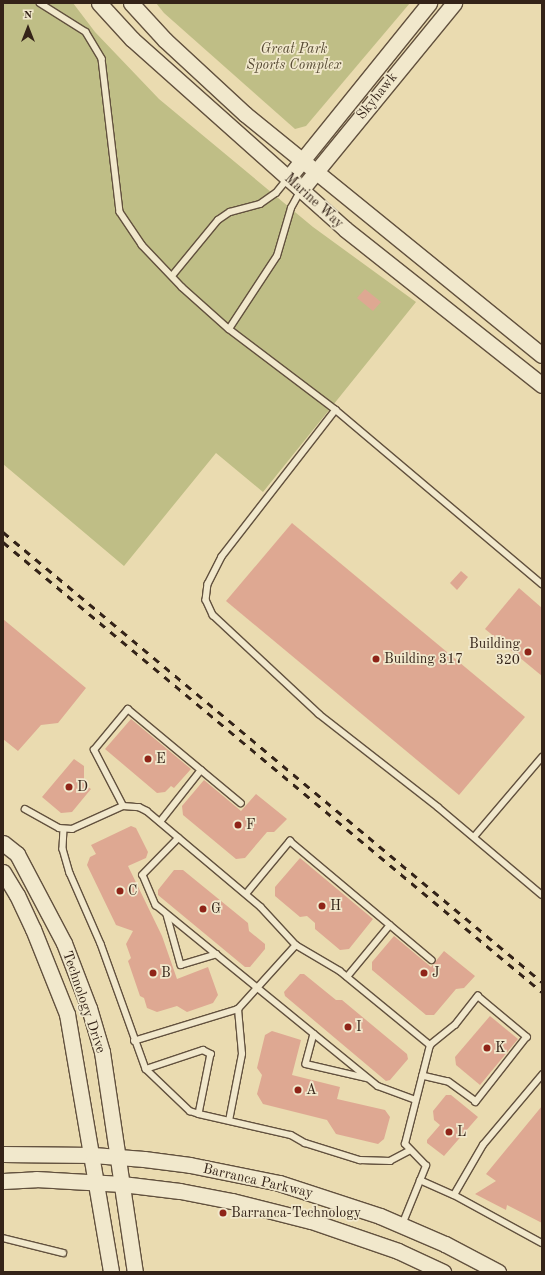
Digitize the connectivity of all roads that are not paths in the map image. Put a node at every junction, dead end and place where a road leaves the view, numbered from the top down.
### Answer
1 (40, 3) edge
2 (99, 3) edge
3 (131, 3) edge
4 (429, 3) edge
5 (454, 3) edge
6 (304, 160) junction
7 (317, 170) junction
8 (288, 178) junction
9 (301, 190) junction
10 (172, 276) junction
11 (229, 329) junction
12 (542, 355) edge
13 (542, 385) edge
14 (336, 410) junction
15 (542, 584) edge
16 (542, 757) edge
17 (201, 770) junction
18 (242, 803) dead end
19 (123, 806) junction
20 (24, 810) dead end
21 (160, 822) junction
22 (64, 829) junction
23 (474, 837) junction
24 (179, 838) junction
25 (3, 843) edge
26 (3, 872) edge
27 (246, 894) junction
28 (542, 895) edge
29 (167, 914) junction
30 (390, 925) junction
31 (296, 945) junction
32 (216, 954) junction
33 (432, 960) dead end
34 (347, 977) junction
35 (257, 988) junction
36 (238, 1009) junction
37 (314, 1034) junction
38 (134, 1041) junction
39 (430, 1045) junction
40 (146, 1070) junction
41 (542, 1075) edge
42 (423, 1076) junction
43 (369, 1079) junction
44 (416, 1100) junction
45 (199, 1114) junction
46 (229, 1121) junction
47 (409, 1151) junction
48 (3, 1154) edge
49 (93, 1155) junction
50 (118, 1157) junction
51 (420, 1180) junction
52 (3, 1181) edge
53 (97, 1182) junction
54 (122, 1184) junction
55 (454, 1195) junction
56 (402, 1226) junction
57 (3, 1238) edge
58 (542, 1242) edge
59 (63, 1252) dead end
60 (112, 1272) edge
61 (135, 1272) edge
62 (443, 1272) edge
63 (498, 1272) edge

1 - 10 lane
2 - 8 main road, Marine Way
3 - 6 main road, Marine Way
4 - 6 main road, Skyhawk
5 - 7 main road, Skyhawk
6 - 7 main road, Marine Way
6 - 8 main road, Skyhawk
7 - 9 main road, Skyhawk
7 - 12 main road, Marine Way
8 - 9 main road, Marine Way
8 - 10 lane
9 - 11 lane
9 - 13 main road, Marine Way
10 - 11 lane
11 - 14 lane
14 - 15 lane
14 - 23 lane
16 - 23 lane
17 - 18 lane
17 - 19 lane
17 - 21 lane
19 - 21 lane
19 - 22 lane
20 - 22 lane
21 - 24 lane
22 - 38 lane
23 - 28 lane
24 - 27 lane
24 - 29 lane
25 - 50 main road, Technology Drive
26 - 49 main road, Technology Drive
27 - 30 lane
27 - 31 lane
29 - 32 lane
29 - 32 lane
30 - 33 lane
30 - 34 lane
31 - 34 lane
31 - 35 lane
32 - 35 lane
34 - 39 lane
35 - 36 lane
35 - 37 lane
36 - 38 lane
36 - 46 lane
37 - 43 lane
37 - 43 lane
38 - 40 lane
39 - 42 lane
39 - 42 lane
40 - 45 lane
40 - 45 lane
41 - 55 lane
42 - 44 lane
43 - 44 lane
44 - 47 lane
45 - 46 lane
46 - 47 lane
47 - 51 lane
48 - 49 main road, Barranca Parkway
49 - 50 main road, Barranca Parkway
49 - 53 main road, Technology Drive
50 - 54 main road, Technology Drive
50 - 56 main road, Barranca Parkway
51 - 55 lane
51 - 56 lane
52 - 53 main road, Barranca Parkway
53 - 54 main road, Barranca Parkway
53 - 60 main road, Technology Drive
54 - 61 main road, Technology Drive
54 - 62 main road, Barranca Parkway
55 - 58 lane
56 - 63 main road, Barranca Parkway
57 - 59 lane

